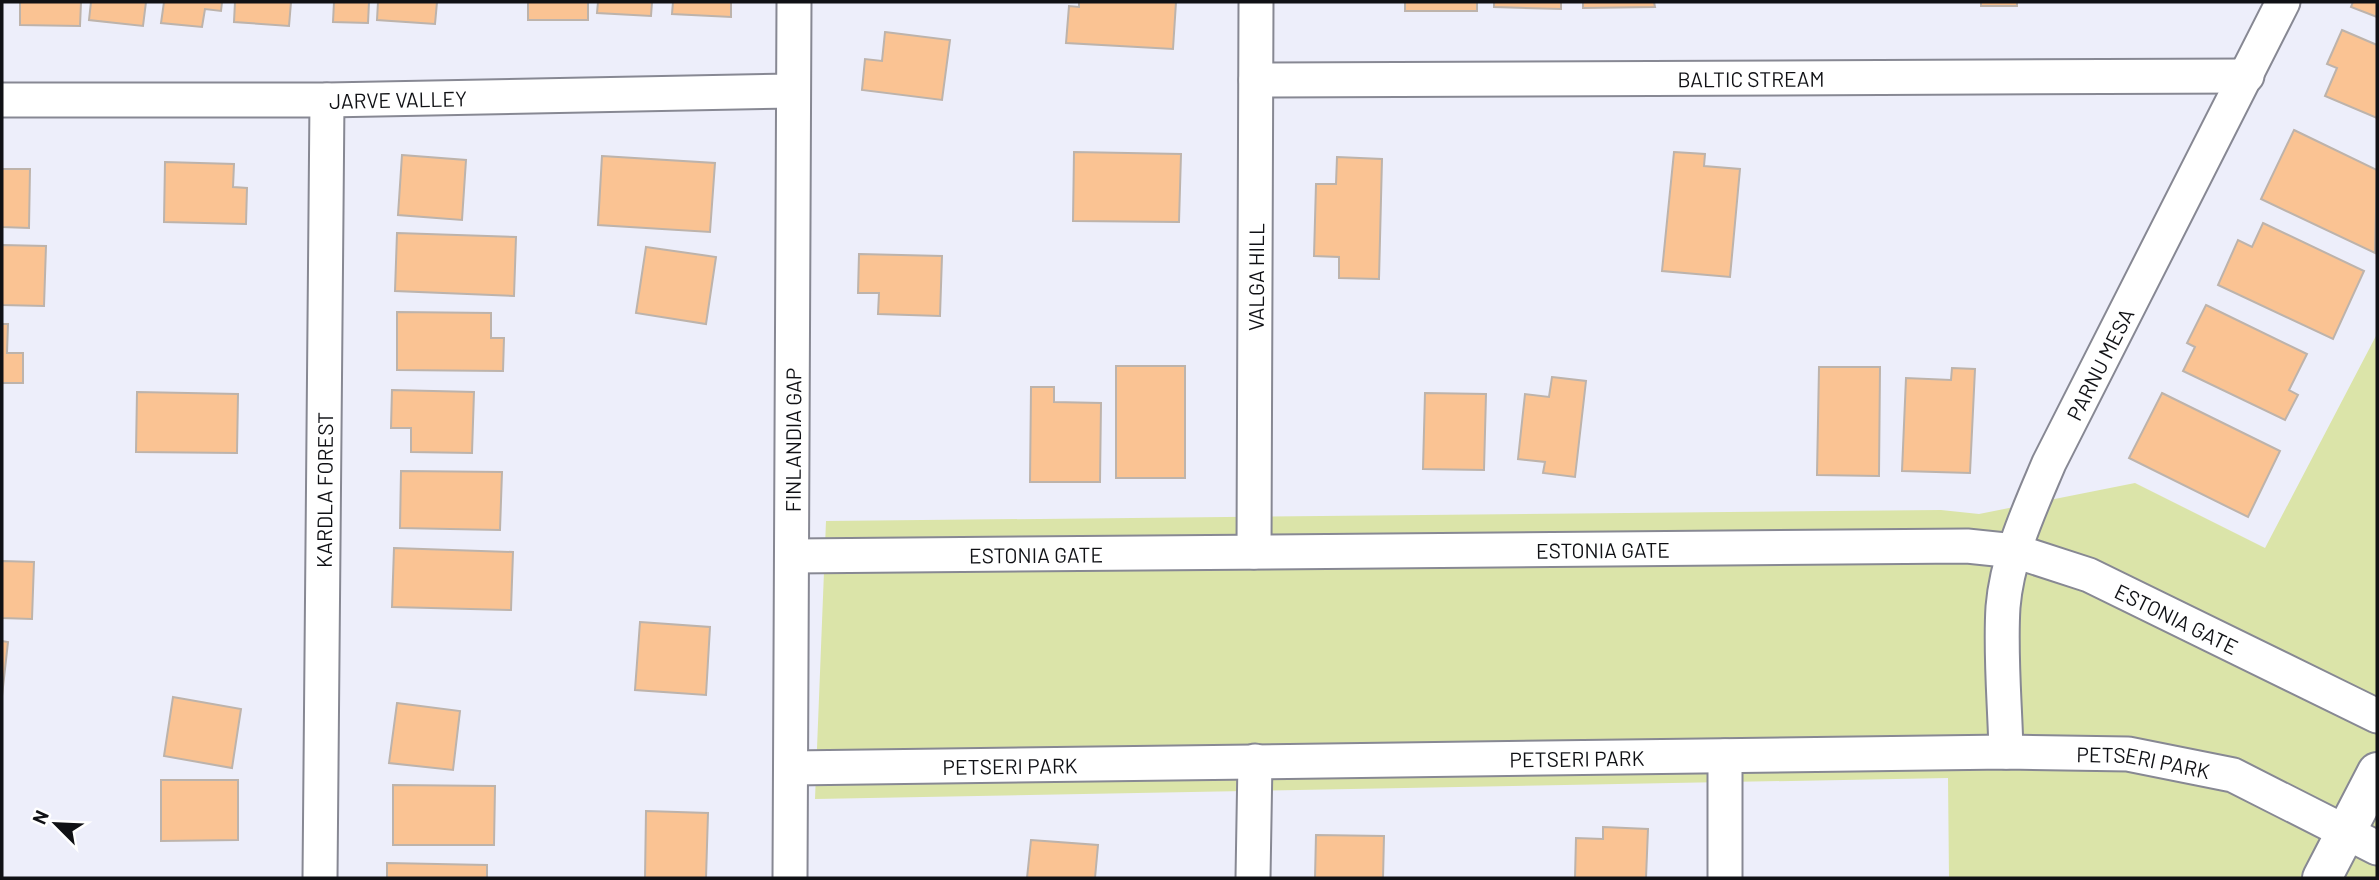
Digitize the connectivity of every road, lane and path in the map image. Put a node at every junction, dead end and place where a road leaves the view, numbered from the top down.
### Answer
1 (793, 2) edge
2 (1256, 2) edge
3 (2283, 2) edge
4 (2247, 76) junction
5 (1256, 80) junction
6 (792, 91) junction
7 (2, 100) edge
8 (327, 100) junction
9 (2015, 551) junction
10 (1254, 552) junction
11 (793, 556) junction
12 (2377, 716) edge
13 (2006, 752) junction
14 (1725, 756) junction
15 (1255, 761) junction
16 (791, 768) junction
17 (2377, 772) edge
18 (2361, 840) edge
19 (320, 878) edge
20 (790, 878) edge
21 (1253, 878) edge
22 (1725, 878) edge
23 (2322, 878) edge

1 - 6 street, FINLANDIA GAP
2 - 5 street, VALGA HILL
3 - 4 street, PARNU MESA
4 - 5 street, BALTIC STREAM
4 - 9 street, PARNU MESA
5 - 10 street, VALGA HILL
6 - 8 street, JARVE VALLEY
6 - 11 street, FINLANDIA GAP
7 - 8 street, JARVE VALLEY
8 - 19 street, KARDLA FOREST
9 - 10 street, ESTONIA GATE
9 - 12 street, ESTONIA GATE
9 - 13 street, PARNU MESA
10 - 11 street, ESTONIA GATE
11 - 16 street, FINLANDIA GAP
13 - 14 street, PETSERI PARK
13 - 18 street, PETSERI PARK
14 - 15 street, PETSERI PARK
14 - 22 street
15 - 16 street, PETSERI PARK
15 - 21 street
16 - 20 street, FINLANDIA GAP
17 - 18 street
18 - 23 street

